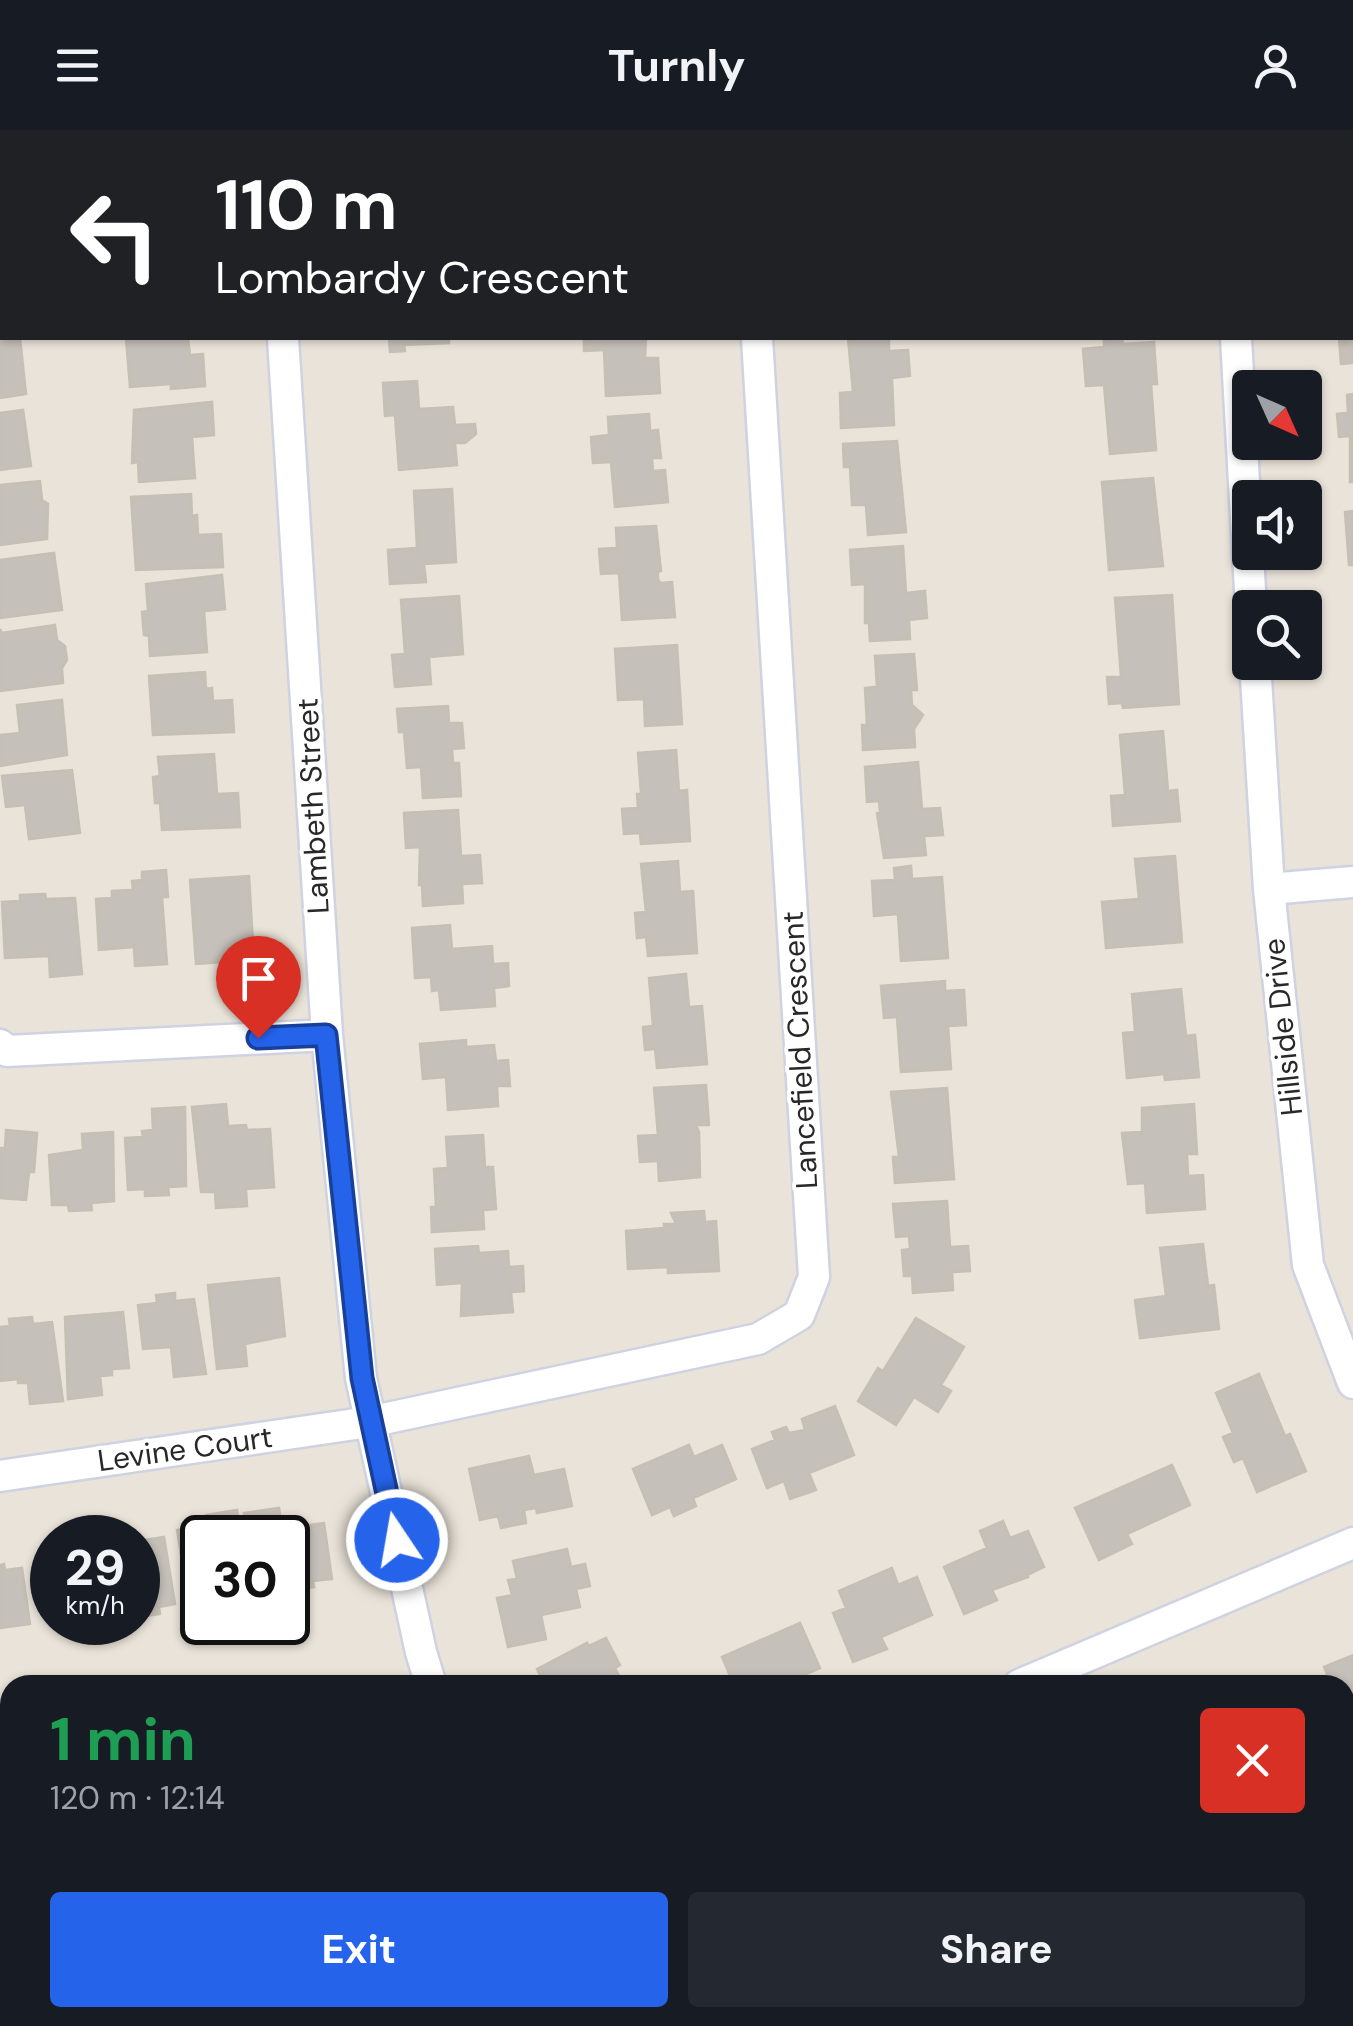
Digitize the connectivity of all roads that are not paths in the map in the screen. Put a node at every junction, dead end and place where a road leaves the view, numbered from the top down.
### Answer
1 (282, 340) edge
2 (757, 340) edge
3 (1236, 340) edge
4 (1250, 590) edge
5 (1255, 680) edge
6 (1353, 882) edge
7 (1269, 890) junction
8 (326, 1035) junction
9 (0, 1045) edge
10 (1353, 1382) edge
11 (369, 1422) junction
12 (0, 1476) edge
13 (1353, 1543) edge
14 (429, 1675) edge
15 (1043, 1675) edge

1 - 8 street, Lambeth Street
2 - 11 street, Lancefield Crescent
3 - 4 street
5 - 7 street, Hillside Drive
6 - 7 street
7 - 10 street, Hillside Drive
8 - 9 street
8 - 11 street, Lambeth Street
11 - 12 street, Levine Court
11 - 14 street, Lambeth Street
13 - 15 street

